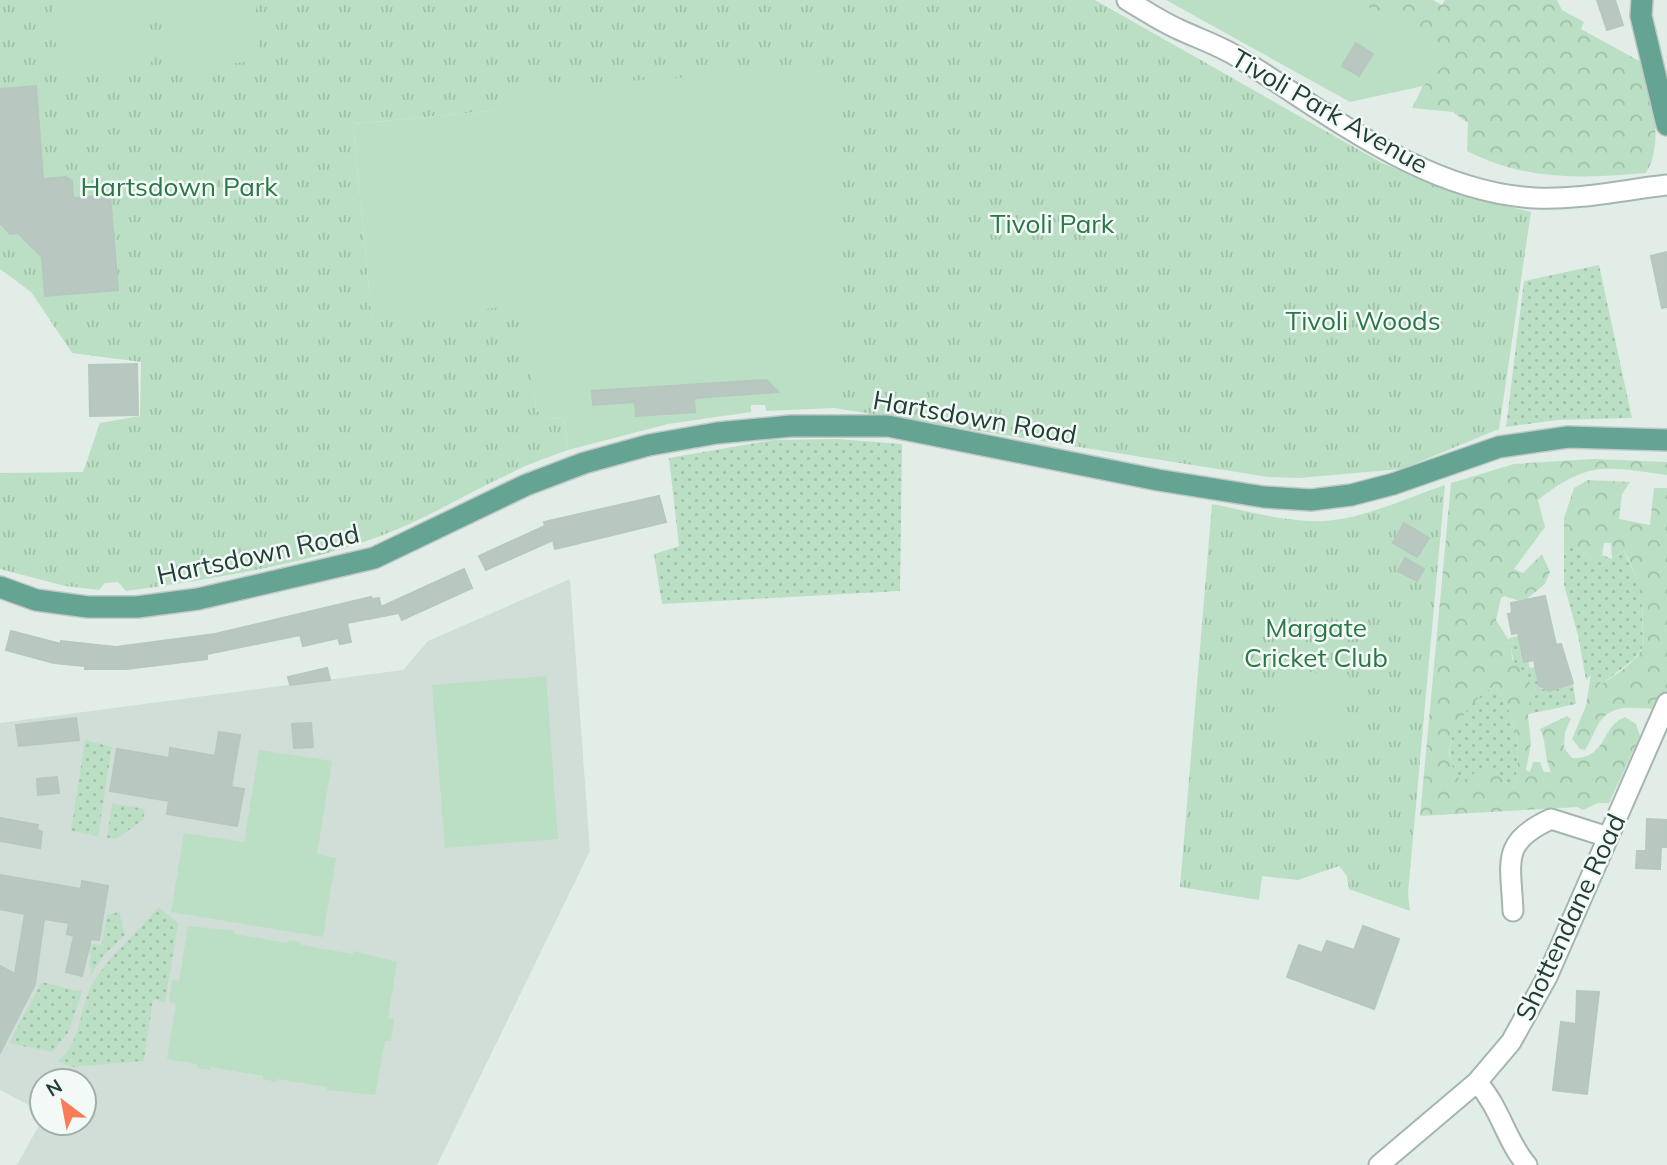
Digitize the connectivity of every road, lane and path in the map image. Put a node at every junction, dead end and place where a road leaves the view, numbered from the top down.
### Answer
1 (1127, 0) edge
2 (1638, 5) edge
3 (1667, 125) edge
4 (1667, 184) edge
5 (1667, 440) edge
6 (0, 587) edge
7 (1667, 703) edge
8 (1608, 837) junction
9 (1513, 911) dead end
10 (1477, 1082) junction
11 (1379, 1165) edge
12 (1527, 1165) edge

1 - 4 street, Tivoli Park Avenue
2 - 3 main road
5 - 6 main road, Hartsdown Road
7 - 8 street, Shottendane Road
8 - 9 street
8 - 10 street, Shottendane Road
10 - 11 street, Shottendane Road
10 - 12 street

